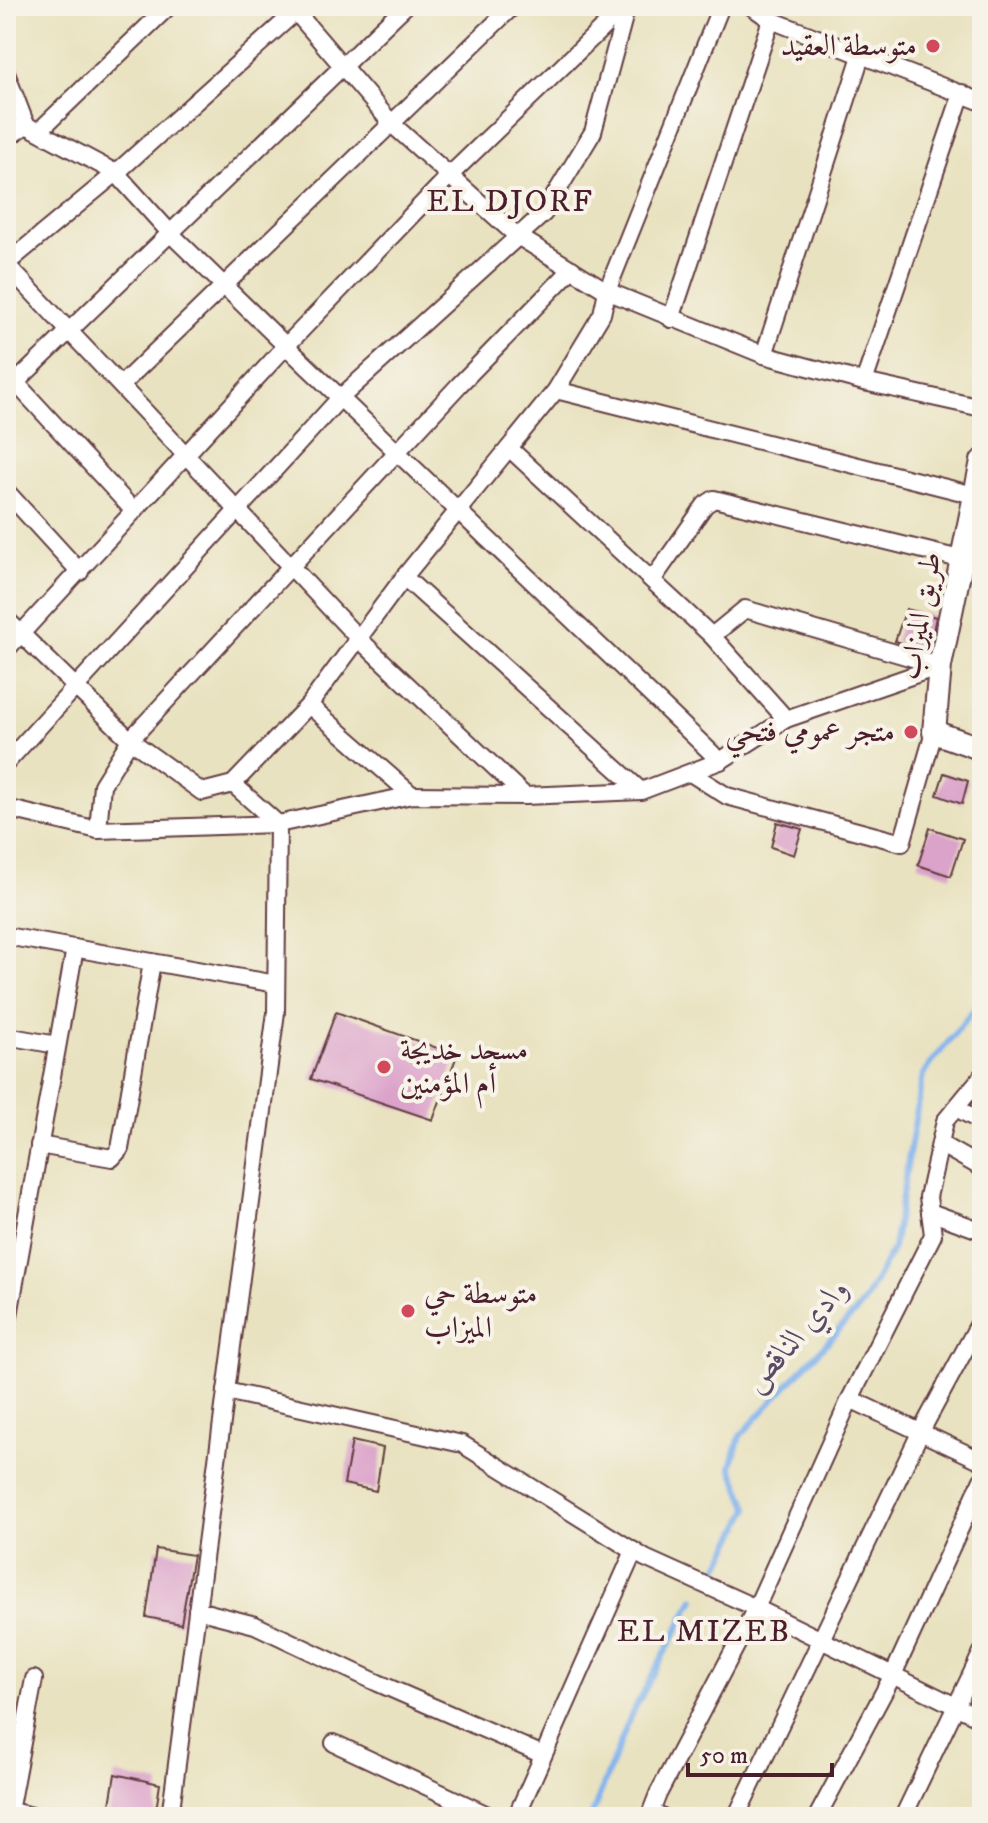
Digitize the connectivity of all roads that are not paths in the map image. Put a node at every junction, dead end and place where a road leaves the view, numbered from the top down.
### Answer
1 (169, 6) edge
2 (405, 6) edge
3 (513, 6) edge
4 (626, 6) edge
5 (721, 6) edge
6 (751, 6) edge
7 (299, 9) edge
8 (771, 20) junction
9 (861, 56) junction
10 (343, 67) junction
11 (6, 73) edge
12 (962, 93) junction
13 (982, 102) edge
14 (393, 125) junction
15 (33, 128) junction
16 (6, 139) edge
17 (116, 173) junction
18 (451, 174) junction
19 (172, 235) junction
20 (516, 235) junction
21 (6, 264) edge
22 (572, 269) junction
23 (225, 286) junction
24 (607, 291) junction
25 (671, 319) junction
26 (70, 332) junction
27 (286, 346) junction
28 (764, 355) junction
29 (9, 382) edge
30 (864, 382) junction
31 (121, 385) junction
32 (556, 390) junction
33 (340, 398) junction
34 (982, 408) edge
35 (509, 448) junction
36 (398, 451) junction
37 (187, 454) junction
38 (982, 461) edge
39 (6, 491) edge
40 (978, 496) edge
41 (133, 510) junction
42 (240, 510) junction
43 (460, 510) junction
44 (960, 559) junction
45 (291, 567) junction
46 (80, 572) junction
47 (404, 577) junction
48 (653, 579) junction
49 (6, 619) edge
50 (21, 635) junction
51 (712, 636) junction
52 (358, 638) junction
53 (6, 650) edge
54 (940, 666) junction
55 (74, 686) junction
56 (309, 705) junction
57 (786, 719) junction
58 (934, 732) junction
59 (130, 740) junction
60 (982, 749) edge
61 (720, 761) junction
62 (6, 763) edge
63 (692, 774) junction
64 (233, 784) junction
65 (641, 791) junction
66 (412, 795) junction
67 (525, 796) junction
68 (6, 808) edge
69 (278, 824) junction
70 (98, 830) junction
71 (6, 936) edge
72 (75, 948) junction
73 (152, 962) junction
74 (276, 984) junction
75 (6, 1036) edge
76 (57, 1045) junction
77 (982, 1076) edge
78 (956, 1108) junction
79 (982, 1122) edge
80 (940, 1144) junction
81 (39, 1145) junction
82 (982, 1168) edge
83 (930, 1212) junction
84 (982, 1231) edge
85 (10, 1292) edge
86 (982, 1318) edge
87 (6, 1332) edge
88 (226, 1391) junction
89 (850, 1399) junction
90 (920, 1433) junction
91 (982, 1461) edge
92 (982, 1480) edge
93 (634, 1551) junction
94 (756, 1608) junction
95 (197, 1610) junction
96 (821, 1641) junction
97 (982, 1652) edge
98 (893, 1675) junction
99 (34, 1679) dead end
100 (956, 1706) junction
101 (982, 1719) edge
102 (334, 1743) dead end
103 (543, 1755) junction
104 (8, 1813) edge
105 (653, 1815) edge
106 (37, 1817) edge
107 (170, 1817) edge
108 (492, 1817) edge
109 (516, 1817) edge
110 (736, 1817) edge
111 (817, 1817) edge
112 (903, 1817) edge

1 - 15 street
2 - 10 street
3 - 14 street
4 - 18 street
4 - 20 street
5 - 24 street
6 - 8 street
7 - 10 street
7 - 17 street
8 - 9 street
8 - 25 street
9 - 12 street
9 - 28 street
10 - 14 street
10 - 19 street
11 - 15 street
12 - 13 street
12 - 30 street
14 - 18 street
14 - 23 street
15 - 16 street
15 - 17 street
17 - 19 street
17 - 21 street
18 - 20 street
18 - 27 street
19 - 23 street
19 - 26 street
20 - 22 street
20 - 33 street
21 - 26 street
22 - 24 street
22 - 36 street
23 - 27 street
23 - 31 street
24 - 25 street
24 - 32 street
25 - 28 street
26 - 29 street
26 - 31 street
27 - 33 street
27 - 37 street
28 - 30 street
29 - 41 street
30 - 34 street
31 - 37 street
32 - 35 street
32 - 40 street
33 - 36 street
33 - 42 street
35 - 43 street
35 - 48 street
36 - 43 street
36 - 45 street
37 - 41 street
37 - 42 street
38 - 40 street, طريق الميزاب
39 - 46 street
40 - 44 street, طريق الميزاب
41 - 46 street
42 - 45 street
42 - 55 street
43 - 47 street
43 - 61 street
44 - 48 street
44 - 54 street, طريق الميزاب
45 - 52 street
45 - 59 street
46 - 50 street
47 - 52 street
47 - 65 street
48 - 51 street
49 - 50 street
50 - 53 street
50 - 55 street
51 - 54 street
51 - 57 street
52 - 56 street
52 - 67 street
54 - 57 street
54 - 58 street, طريق الميزاب
55 - 59 street
55 - 62 street
56 - 64 street
56 - 66 street
57 - 61 street
58 - 60 street
58 - 63 street
59 - 64 street
59 - 70 street
61 - 63 street
63 - 65 street
64 - 69 street
65 - 67 street
66 - 67 street
66 - 69 street
68 - 70 street
69 - 70 street
69 - 74 street
71 - 72 street
72 - 73 street
72 - 76 street
73 - 74 street
73 - 81 street
74 - 88 street
75 - 76 street
76 - 81 street
77 - 78 street
78 - 79 street
78 - 80 street
80 - 82 street
80 - 83 street
81 - 85 street
83 - 84 street
83 - 89 street
85 - 87 street
86 - 90 street
88 - 93 street
88 - 95 street
89 - 90 street
89 - 94 street
90 - 91 street
90 - 96 street
92 - 98 street
93 - 94 street
93 - 103 street
94 - 96 street
94 - 105 street
95 - 103 street
95 - 107 street
96 - 98 street
96 - 110 street
97 - 100 street
98 - 100 street
98 - 111 street
99 - 104 street
100 - 101 street
100 - 112 street
102 - 108 street
103 - 109 street
104 - 106 street

